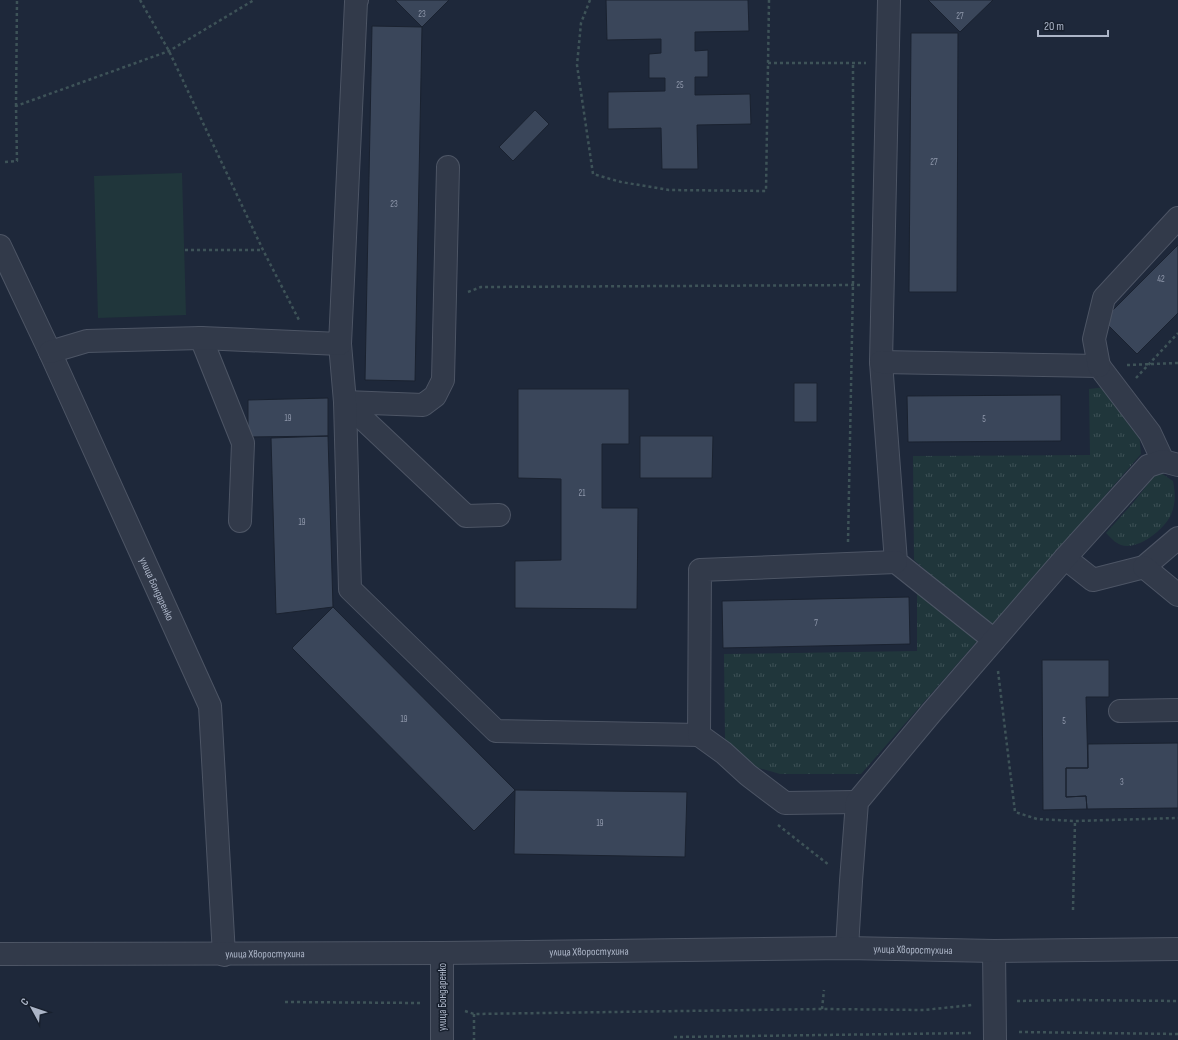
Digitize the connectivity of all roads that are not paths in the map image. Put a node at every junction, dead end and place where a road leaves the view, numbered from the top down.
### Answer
1 (357, 0) edge
2 (889, 0) edge
3 (448, 167) dead end
4 (1178, 218) edge
5 (0, 246) edge
6 (201, 338) junction
7 (340, 344) junction
8 (50, 352) junction
9 (881, 362) junction
10 (1099, 366) junction
11 (345, 402) junction
12 (1171, 463) edge
13 (499, 515) dead end
14 (240, 521) dead end
15 (1178, 538) edge
16 (1065, 558) junction
17 (896, 562) junction
18 (1144, 567) junction
19 (1178, 595) edge
20 (994, 640) junction
21 (1178, 710) edge
22 (1120, 711) dead end
23 (699, 735) junction
24 (857, 802) junction
25 (847, 948) junction
26 (1178, 949) edge
27 (994, 951) junction
28 (0, 954) edge
29 (442, 954) junction
30 (224, 955) junction
31 (995, 1036) edge
32 (442, 1040) edge

1 - 7 street
2 - 9 street
3 - 11 street
4 - 10 street
5 - 8 street, улица Бондаренко
6 - 7 street
6 - 8 street
6 - 14 street
7 - 11 street
8 - 30 street, улица Бондаренко
9 - 10 street
9 - 17 street
10 - 12 street
11 - 13 street
11 - 23 street
12 - 16 street
15 - 18 street
16 - 18 street
16 - 20 street
17 - 20 street
17 - 23 street
18 - 19 street
20 - 24 street
21 - 22 street
23 - 24 street
24 - 25 street
25 - 27 street, улица Хворостухина
25 - 29 street, улица Хворостухина
26 - 27 street, улица Хворостухина
27 - 31 street
28 - 30 street, улица Хворостухина
29 - 30 street, улица Хворостухина
29 - 32 street, улица Бондаренко

